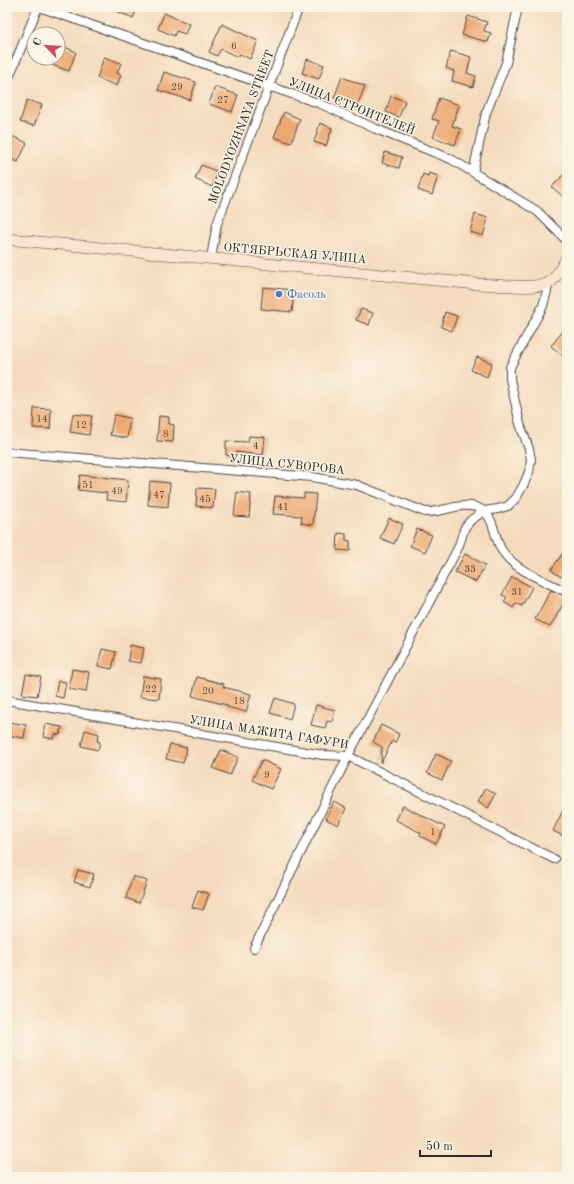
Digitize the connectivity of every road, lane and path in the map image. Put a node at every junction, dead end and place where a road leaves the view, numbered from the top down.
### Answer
1 (39, 7) edge
2 (300, 7) edge
3 (518, 7) edge
4 (7, 82) edge
5 (269, 87) junction
6 (473, 172) junction
7 (7, 239) edge
8 (567, 241) edge
9 (211, 258) junction
10 (567, 258) edge
11 (564, 272) edge
12 (549, 282) junction
13 (7, 452) edge
14 (484, 511) junction
15 (567, 592) edge
16 (7, 700) edge
17 (348, 756) junction
18 (554, 859) dead end
19 (254, 948) dead end

1 - 4 street
1 - 5 street, УЛИЦА СТРОИТЕЛЕЙ
2 - 5 street, MOLODYOZHNAYA STREET
3 - 6 street
5 - 6 street, УЛИЦА СТРОИТЕЛЕЙ
5 - 9 street, MOLODYOZHNAYA STREET
6 - 8 street, УЛИЦА СТРОИТЕЛЕЙ
7 - 9 street, ОКТЯБРЬСКАЯ УЛИЦА
9 - 12 street, ОКТЯБРЬСКАЯ УЛИЦА
10 - 11 street
11 - 12 street
12 - 14 street
13 - 14 street, УЛИЦА СУВОРОВА
14 - 15 street
14 - 17 street
16 - 17 street, УЛИЦА МАЖИТА ГАФУРИ
17 - 18 street, УЛИЦА МАЖИТА ГАФУРИ
17 - 19 street

